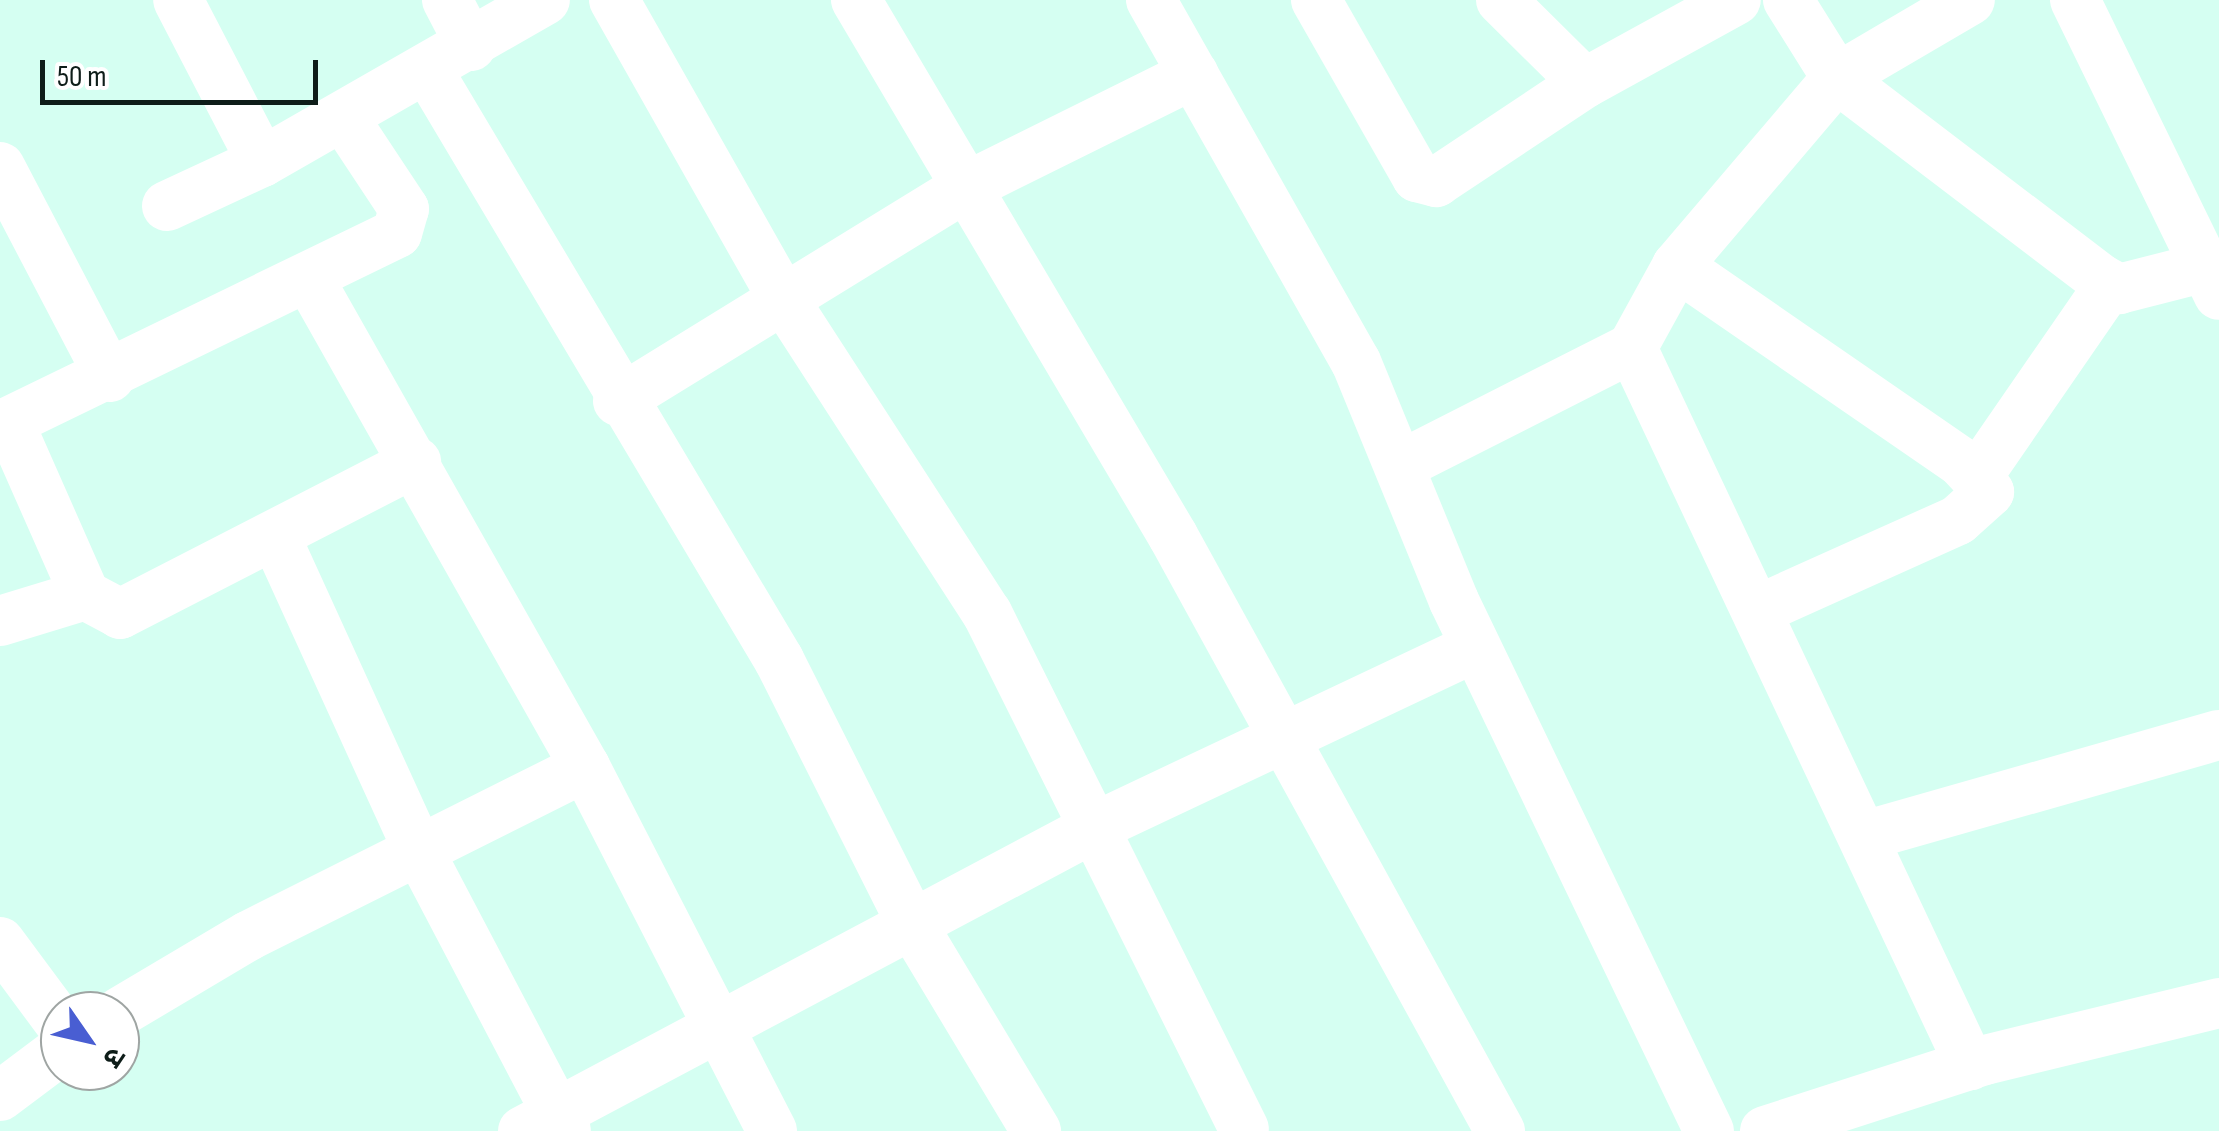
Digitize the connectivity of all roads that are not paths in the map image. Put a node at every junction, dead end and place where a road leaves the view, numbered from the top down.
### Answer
1 (178, 0) edge
2 (447, 0) edge
3 (544, 0) edge
4 (614, 0) edge
5 (856, 0) edge
6 (1151, 0) edge
7 (1316, 0) edge
8 (1501, 0) edge
9 (1736, 0) edge
10 (1788, 0) edge
11 (1970, 0) edge
12 (2075, 0) edge
13 (471, 46) junction
14 (427, 69) junction
15 (1194, 74) junction
16 (1837, 78) junction
17 (1584, 83) junction
18 (343, 116) junction
19 (262, 162) junction
20 (0, 167) edge
21 (966, 187) junction
22 (167, 206) dead end
23 (11, 216) edge
24 (1678, 266) junction
25 (308, 277) junction
26 (2212, 281) edge
27 (2110, 284) junction
28 (781, 295) junction
29 (1632, 348) junction
30 (110, 377) junction
31 (618, 401) junction
32 (5, 425) edge
33 (416, 462) junction
34 (1403, 464) junction
35 (1977, 477) junction
36 (276, 538) junction
37 (85, 596) junction
38 (1758, 610) junction
39 (0, 620) edge
40 (1475, 647) junction
41 (2219, 735) edge
42 (1287, 739) junction
43 (586, 767) junction
44 (1097, 826) junction
45 (1864, 836) junction
46 (418, 849) junction
47 (913, 926) junction
48 (0, 942) edge
49 (40, 997) edge
50 (140, 1001) edge
51 (2219, 1003) edge
52 (720, 1032) junction
53 (40, 1066) edge
54 (1970, 1066) junction
55 (0, 1096) edge
56 (548, 1125) edge
57 (1244, 1129) edge
58 (772, 1131) edge
59 (1036, 1131) edge
60 (1500, 1131) edge
61 (1709, 1131) edge
62 (1765, 1131) edge

1 - 19 street
2 - 13 street
3 - 13 street
4 - 28 street
5 - 21 street
6 - 15 street
7 - 17 street
8 - 17 street
9 - 17 street
10 - 16 street
11 - 16 street
12 - 26 street
13 - 14 street
14 - 18 street
14 - 31 street
15 - 21 street
15 - 34 street
16 - 24 street
16 - 27 street
18 - 19 street
18 - 25 street
19 - 22 street
20 - 23 street
21 - 28 street
21 - 42 street
23 - 30 street
24 - 29 street
24 - 35 street
25 - 30 street
25 - 33 street
26 - 27 street
27 - 35 street
28 - 31 street
28 - 44 street
29 - 34 street
29 - 38 street
30 - 32 street
31 - 47 street
32 - 37 street
33 - 36 street
33 - 43 street
34 - 40 street
35 - 38 street
36 - 37 street
36 - 46 street
37 - 39 street
38 - 45 street
40 - 42 street
40 - 61 street
41 - 45 street
42 - 44 street
42 - 60 street
43 - 46 street
43 - 52 street
44 - 47 street
44 - 57 street
45 - 54 street
46 - 50 street
46 - 56 street
47 - 52 street
47 - 59 street
48 - 49 street
51 - 54 street
52 - 56 street
52 - 58 street
53 - 55 street
54 - 62 street

